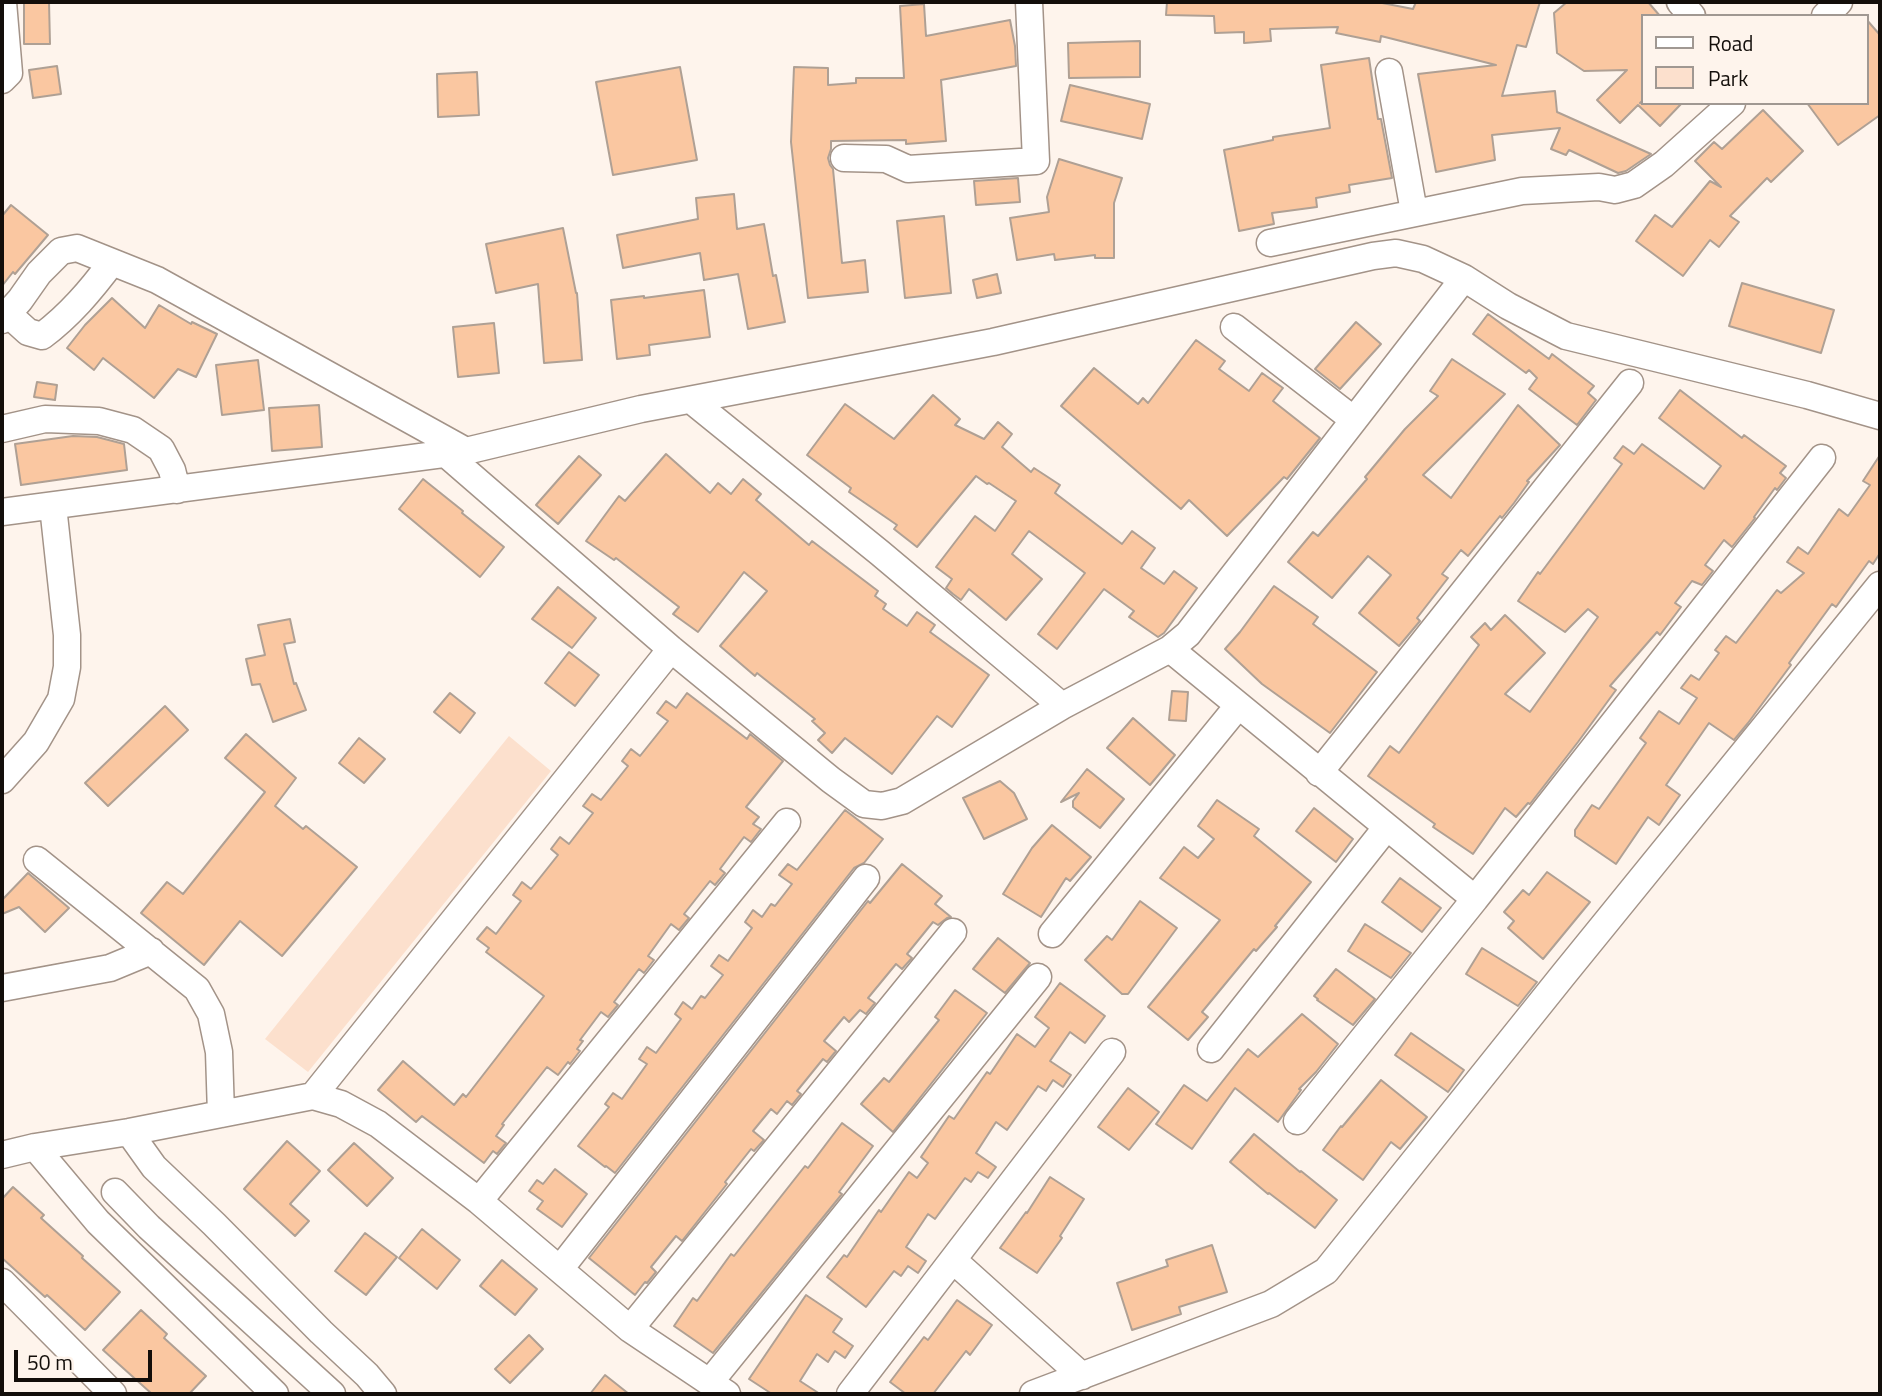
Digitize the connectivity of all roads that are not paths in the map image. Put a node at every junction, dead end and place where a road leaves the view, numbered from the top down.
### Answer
1 (4, 2) edge
2 (1029, 2) edge
3 (1389, 72) dead end
4 (2, 80) edge
5 (1730, 105) edge
6 (844, 158) dead end
7 (1414, 212) junction
8 (1270, 243) dead end
9 (112, 262) junction
10 (1464, 278) junction
11 (5, 317) edge
12 (1234, 327) dead end
13 (1630, 383) dead end
14 (691, 400) junction
15 (1880, 415) edge
16 (1354, 420) junction
17 (2, 429) edge
18 (456, 452) junction
19 (1822, 458) dead end
20 (177, 490) junction
21 (52, 506) junction
22 (2, 512) edge
23 (1880, 585) edge
24 (671, 649) junction
25 (1170, 649) junction
26 (1062, 706) junction
27 (1238, 706) junction
28 (1319, 773) junction
29 (2, 780) edge
30 (787, 821) dead end
31 (1386, 828) junction
32 (37, 860) dead end
33 (866, 878) dead end
34 (1475, 899) junction
35 (953, 932) dead end
36 (1052, 934) dead end
37 (151, 951) junction
38 (1038, 977) dead end
39 (2, 988) edge
40 (1212, 1049) dead end
41 (1112, 1052) dead end
42 (313, 1096) junction
43 (221, 1114) junction
44 (1297, 1121) dead end
45 (129, 1132) junction
46 (35, 1147) junction
47 (2, 1155) edge
48 (154, 1167) junction
49 (115, 1192) junction
50 (77, 1197) junction
51 (478, 1201) junction
52 (953, 1260) junction
53 (560, 1269) junction
54 (2, 1282) edge
55 (630, 1329) junction
56 (1082, 1376) junction
57 (718, 1388) edge
58 (113, 1394) edge
59 (275, 1394) edge
60 (332, 1394) edge
61 (383, 1394) edge
62 (850, 1394) edge
63 (1033, 1394) edge

1 - 4 street
2 - 6 street
3 - 7 street
5 - 7 street
7 - 8 street
9 - 11 street
9 - 11 street
9 - 18 street
10 - 14 street
10 - 15 street
10 - 16 street
12 - 16 street
13 - 28 street
14 - 18 street
14 - 26 street
16 - 25 street
17 - 20 street
18 - 20 street
18 - 24 street
19 - 34 street
20 - 21 street
21 - 22 street
21 - 29 street
23 - 56 street
24 - 26 street
24 - 42 street
25 - 26 street
25 - 27 street
27 - 28 street
27 - 36 street
28 - 31 street
30 - 51 street
31 - 34 street
31 - 40 street
32 - 37 street
33 - 53 street
34 - 44 street
35 - 55 street
37 - 39 street
37 - 43 street
38 - 57 street
41 - 52 street
42 - 43 street
42 - 51 street
43 - 45 street
45 - 46 street
45 - 48 street
46 - 47 street
46 - 50 street
48 - 49 street
48 - 61 street
49 - 50 street
49 - 60 street
50 - 59 street
51 - 53 street
52 - 56 street
52 - 62 street
53 - 55 street
54 - 58 street
55 - 57 street
56 - 63 street

